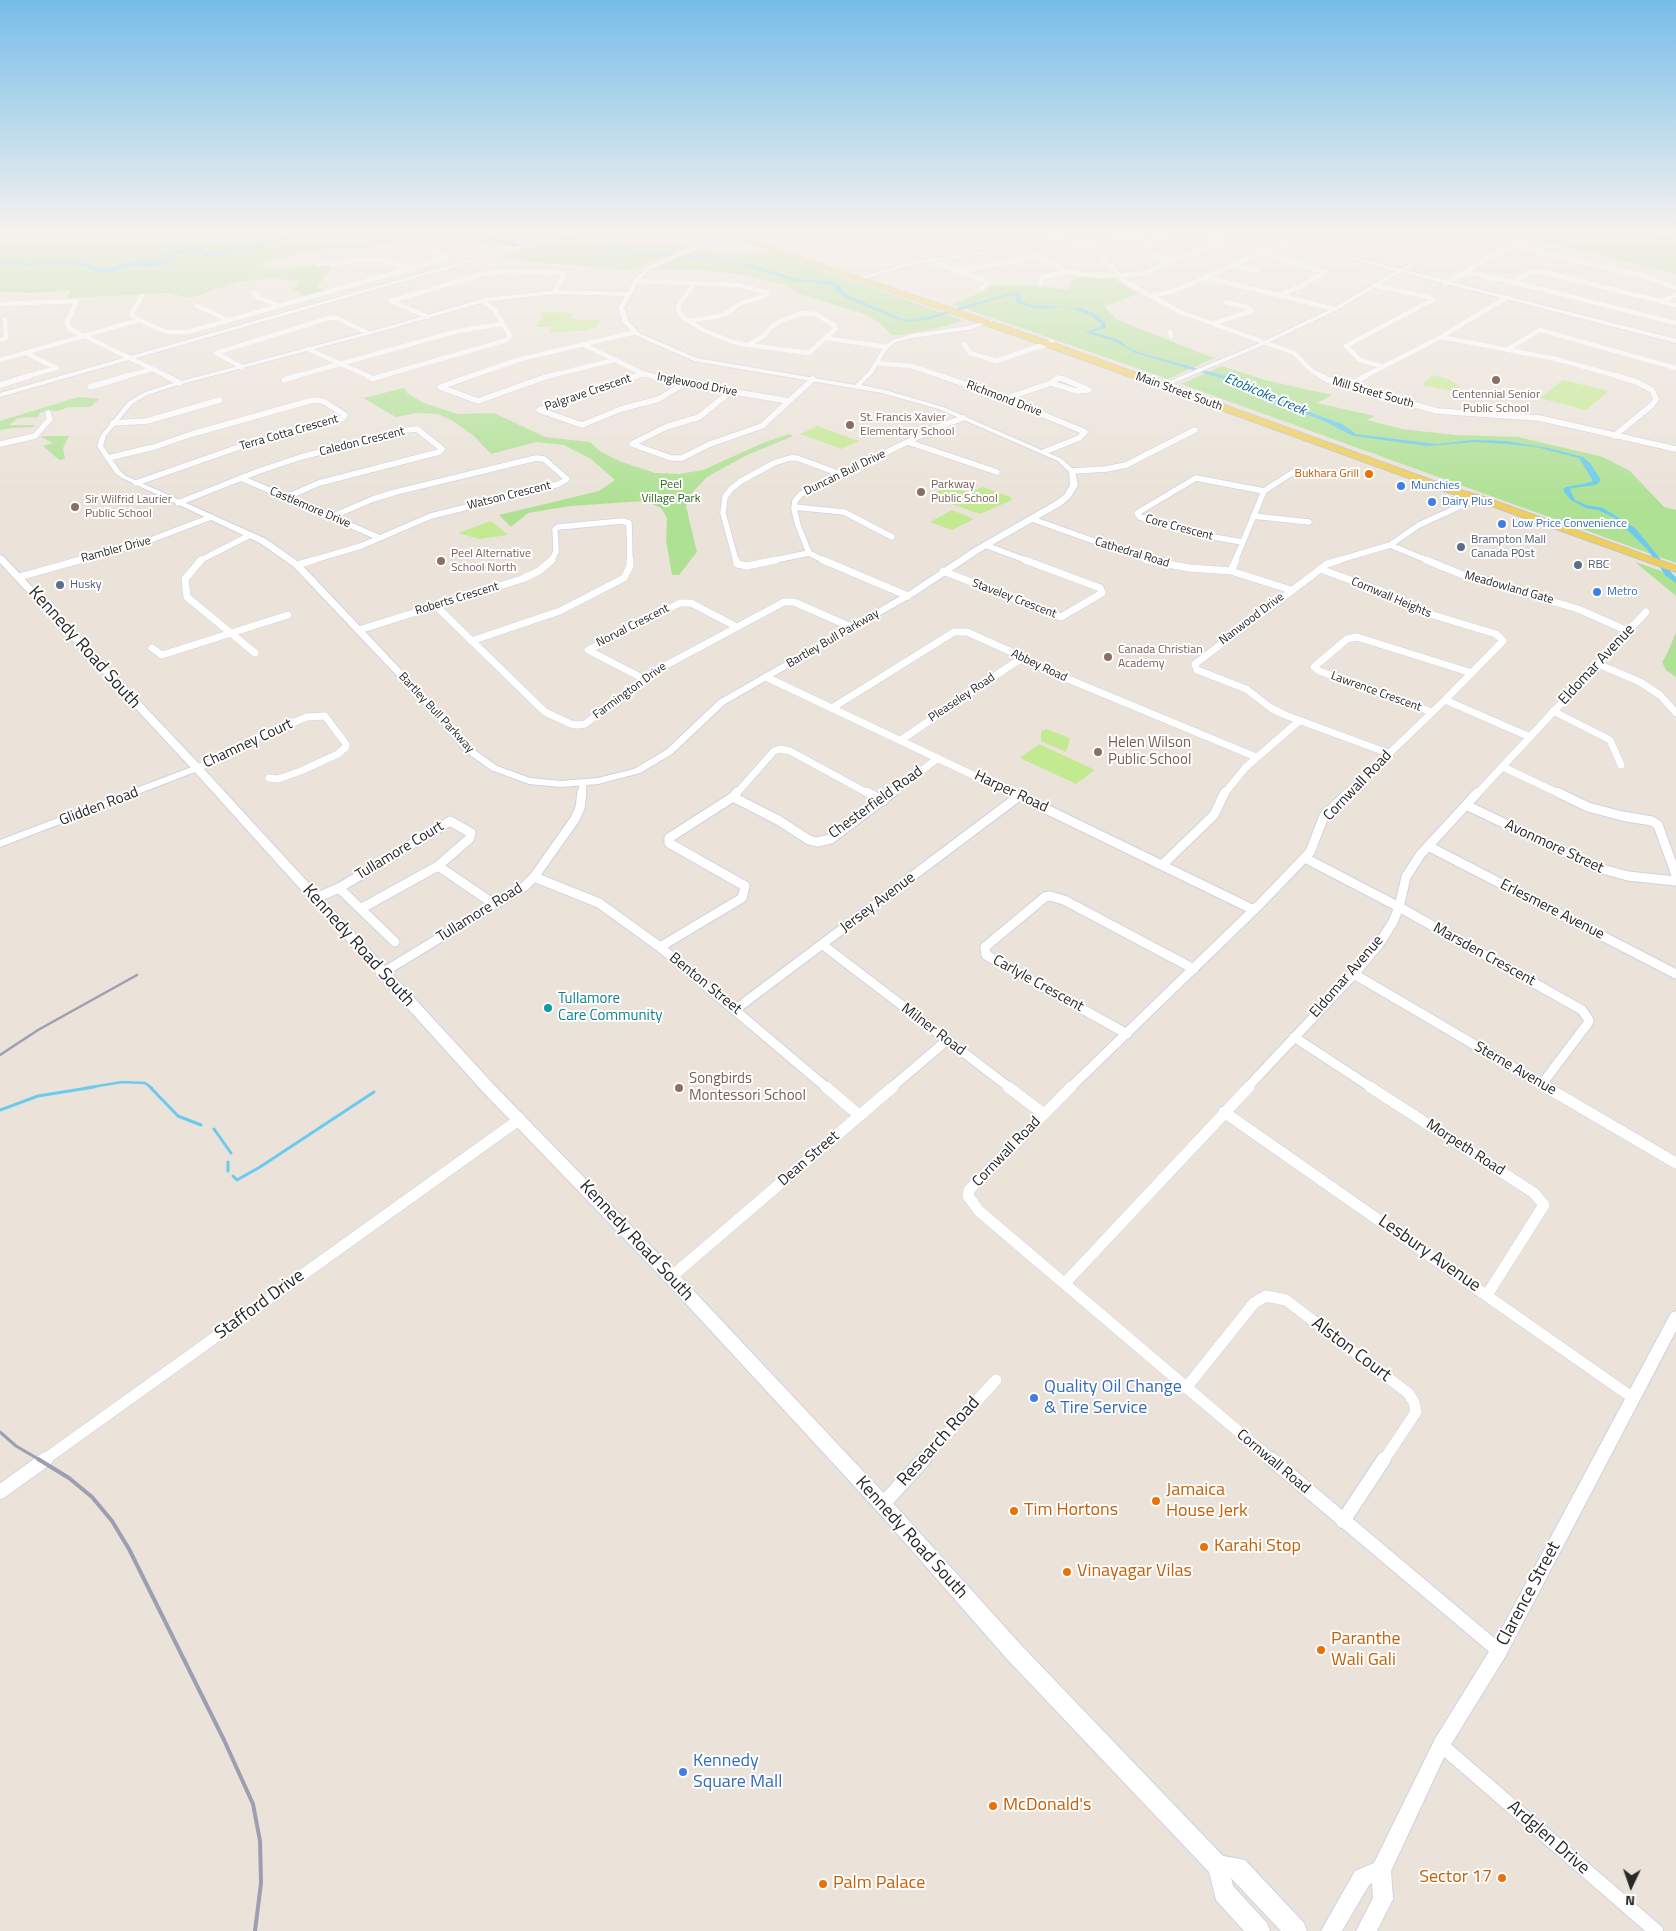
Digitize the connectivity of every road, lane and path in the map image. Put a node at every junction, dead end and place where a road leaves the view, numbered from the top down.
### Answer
1 (5, 322) edge
2 (67, 322) edge
3 (132, 322) edge
4 (144, 322) edge
5 (221, 322) edge
6 (250, 322) edge
7 (317, 322) edge
8 (346, 322) edge
9 (409, 322) edge
10 (625, 322) edge
11 (692, 322) edge
12 (779, 322) edge
13 (829, 322) edge
14 (980, 322) edge
15 (990, 322) edge
16 (1308, 322) edge
17 (1391, 322) edge
18 (1465, 322) edge
19 (1597, 322) edge
20 (1215, 323) edge
21 (502, 324) joint
22 (636, 332) junction
23 (368, 333) junction
24 (83, 336) junction
25 (1441, 337) junction
26 (825, 338) junction
27 (0, 340) edge
28 (1266, 342) junction
29 (1050, 343) junction
30 (1676, 343) edge
31 (582, 344) junction
32 (964, 344) dead end
33 (748, 345) junction
34 (886, 347) junction
35 (308, 349) junction
36 (1508, 349) junction
37 (26, 353) junction
38 (127, 357) junction
39 (0, 360) edge
40 (614, 360) junction
41 (876, 362) junction
42 (340, 365) junction
43 (242, 367) junction
44 (1384, 367) junction
45 (1676, 368) edge
46 (152, 369) junction
47 (644, 374) junction
48 (99, 378) dead end
49 (813, 379) junction
50 (284, 380) dead end
51 (108, 382) junction
52 (180, 383) junction
53 (1051, 383) junction
54 (683, 384) junction
55 (0, 385) edge
56 (1168, 385) junction
57 (857, 386) junction
58 (1347, 386) junction
59 (90, 387) dead end
60 (0, 391) edge
61 (730, 392) junction
62 (0, 395) edge
63 (1007, 398) junction
64 (220, 400) dead end
65 (789, 401) junction
66 (48, 414) dead end
67 (963, 418) junction
68 (113, 423) junction
69 (1196, 430) dead end
70 (1614, 436) junction
71 (908, 442) junction
72 (0, 444) edge
73 (1676, 449) edge
74 (1044, 452) junction
75 (108, 458) junction
76 (1072, 471) junction
77 (1296, 471) dead end
78 (997, 472) dead end
79 (840, 474) junction
80 (241, 478) junction
81 (136, 483) junction
82 (1264, 491) junction
83 (285, 498) junction
84 (1478, 498) junction
85 (178, 503) junction
86 (794, 507) junction
87 (1253, 516) junction
88 (212, 517) junction
89 (331, 517) junction
90 (1032, 519) junction
91 (1308, 522) dead end
92 (250, 535) junction
93 (892, 537) dead end
94 (380, 538) junction
95 (1242, 542) junction
96 (986, 545) junction
97 (1390, 545) junction
98 (810, 553) junction
99 (0, 558) edge
100 (297, 565) junction
101 (1320, 569) junction
102 (1676, 569) edge
103 (1231, 570) junction
104 (942, 571) junction
105 (19, 577) junction
106 (1291, 590) junction
107 (908, 596) junction
108 (436, 606) junction
109 (1646, 612) dead end
110 (288, 615) dead end
111 (737, 627) junction
112 (851, 627) junction
113 (359, 630) junction
114 (1628, 631) junction
115 (231, 634) junction
116 (471, 640) junction
117 (152, 648) dead end
118 (255, 653) dead end
119 (1025, 658) junction
120 (1598, 664) junction
121 (1472, 673) junction
122 (766, 677) junction
123 (644, 679) junction
124 (1445, 700) junction
125 (832, 708) junction
126 (1553, 711) junction
127 (1432, 712) junction
128 (1676, 713) edge
129 (1299, 722) junction
130 (1530, 737) junction
131 (901, 740) junction
132 (1388, 753) junction
133 (1256, 757) junction
134 (938, 758) junction
135 (1621, 765) dead end
136 (1503, 766) junction
137 (197, 768) junction
138 (269, 778) dead end
139 (583, 783) junction
140 (1019, 796) junction
141 (733, 797) junction
142 (883, 801) junction
143 (1466, 805) junction
144 (0, 844) edge
145 (1428, 846) junction
146 (1305, 858) junction
147 (1162, 865) junction
148 (438, 866) junction
149 (1676, 875) edge
150 (534, 877) junction
151 (1676, 881) edge
152 (339, 888) junction
153 (316, 898) junction
154 (494, 904) junction
155 (1399, 907) junction
156 (362, 908) junction
157 (1254, 910) junction
158 (395, 942) dead end
159 (824, 945) junction
160 (660, 947) junction
161 (1194, 968) junction
162 (382, 972) junction
163 (1354, 974) junction
164 (1676, 974) edge
165 (736, 1009) junction
166 (1127, 1034) junction
167 (1294, 1037) junction
168 (946, 1040) junction
169 (1542, 1084) junction
170 (1224, 1112) junction
171 (1044, 1114) junction
172 (860, 1116) junction
173 (520, 1119) junction
174 (1676, 1163) edge
175 (671, 1277) junction
176 (1065, 1283) junction
177 (1487, 1295) junction
178 (1676, 1317) edge
179 (996, 1380) dead end
180 (1186, 1388) junction
181 (1633, 1398) junction
182 (0, 1492) edge
183 (883, 1504) junction
184 (1343, 1521) junction
185 (1499, 1651) junction
186 (1441, 1745) junction
187 (1218, 1866) junction
188 (1381, 1870) junction
189 (1259, 1931) edge
190 (1296, 1931) edge
191 (1331, 1931) edge
192 (1366, 1931) edge
193 (1656, 1931) edge

1 - 27 street
2 - 24 street
3 - 24 street
4 - 5 street
6 - 38 main road
7 - 43 street
8 - 23 street
9 - 23 street
10 - 22 street
11 - 33 street
12 - 33 street
13 - 26 street
14 - 34 street
15 - 29 main road, Main Street South
16 - 28 street
17 - 44 street
18 - 25 street
19 - 30 street
20 - 28 street, Mill Street South
21 - 42 street
21 - 42 street
22 - 31 street
22 - 49 street
23 - 35 street
24 - 37 street
24 - 38 street
25 - 36 street
25 - 44 street
26 - 33 street
26 - 34 street
28 - 56 street
28 - 58 street, Mill Street South
29 - 32 street
29 - 56 main road, Main Street South
31 - 40 street, Inglewood Drive
31 - 40 street
34 - 41 street
35 - 42 street
35 - 43 street
36 - 45 street
36 - 70 street
37 - 39 street
37 - 55 street
38 - 46 street
38 - 60 main road
38 - 62 main road
40 - 47 street, Inglewood Drive
41 - 57 street
41 - 63 street, Richmond Drive
42 - 50 street
43 - 52 street
44 - 58 street
46 - 51 street
46 - 52 street
47 - 54 street, Inglewood Drive
47 - 54 street, Palgrave Crescent
48 - 51 street
49 - 57 street
49 - 65 street
51 - 59 street
52 - 68 street
53 - 53 street
53 - 63 street
54 - 61 street, Inglewood Drive
56 - 84 main road, Main Street South
57 - 67 street
58 - 70 street, Mill Street South
61 - 65 street, Inglewood Drive
61 - 65 street
63 - 74 street, Richmond Drive
64 - 68 street
66 - 72 street
67 - 71 street, Duncan Bull Drive
67 - 74 street
68 - 75 street
69 - 76 street
70 - 73 street, Mill Street South
71 - 78 street
71 - 79 street, Duncan Bull Drive
74 - 76 street
75 - 81 street, Bartley Bull Parkway
75 - 81 street, Terra Cotta Crescent
76 - 90 street, Bartley Bull Parkway
77 - 82 street
79 - 86 street, Duncan Bull Drive
79 - 98 street
80 - 83 street, Castlemore Drive
80 - 83 street, Caledon Crescent
80 - 85 street, Caledon Crescent
81 - 85 street, Bartley Bull Parkway
82 - 87 street
82 - 95 street, Core Crescent
83 - 89 street, Castlemore Drive
84 - 97 street, Nanwood Drive
84 - 102 main road, Main Street South
85 - 88 street, Bartley Bull Parkway
86 - 93 street
86 - 98 street, Duncan Bull Drive
87 - 91 street
87 - 95 street
88 - 92 street, Bartley Bull Parkway
88 - 105 street, Rambler Drive
89 - 94 street, Castlemore Drive
89 - 94 street, Watson Crescent
90 - 96 street, Bartley Bull Parkway
90 - 103 street, Cathedral Road
92 - 100 street, Bartley Bull Parkway
92 - 115 street
94 - 100 street, Watson Crescent
95 - 103 street
96 - 104 street, Bartley Bull Parkway
96 - 104 street, Staveley Crescent
97 - 101 street, Nanwood Drive
97 - 114 street, Meadowland Gate
98 - 107 street
99 - 105 main road, Kennedy Road South
100 - 113 street, Bartley Bull Parkway
101 - 106 street, Nanwood Drive
101 - 121 street, Cornwall Heights
103 - 106 street, Cathedral Road
104 - 107 street, Bartley Bull Parkway
105 - 137 main road, Kennedy Road South
106 - 129 street, Nanwood Drive
107 - 112 street, Bartley Bull Parkway
108 - 113 street, Roberts Crescent
108 - 116 street, Farmington Drive
108 - 116 street, Roberts Crescent
109 - 114 street, Eldomar Avenue
110 - 115 street
111 - 112 street, Farmington Drive
111 - 123 street, Farmington Drive
111 - 123 street, Norval Crescent
112 - 122 street, Bartley Bull Parkway
113 - 139 street, Bartley Bull Parkway
114 - 120 street, Eldomar Avenue
115 - 117 street
115 - 118 street
116 - 123 street, Farmington Drive
119 - 125 street, Abbey Road
119 - 131 street, Pleaseley Road
119 - 133 street, Abbey Road
120 - 126 street, Eldomar Avenue
120 - 128 street
121 - 124 street, Cornwall Road
121 - 127 street, Lawrence Crescent
122 - 125 street, Harper Road
122 - 139 street, Bartley Bull Parkway
124 - 127 street, Cornwall Road
124 - 130 street
125 - 131 street, Harper Road
126 - 130 street, Eldomar Avenue
126 - 135 street
127 - 132 street, Cornwall Road
129 - 132 street, Nanwood Drive
129 - 133 street
130 - 136 street, Eldomar Avenue
131 - 134 street, Harper Road
132 - 146 street, Cornwall Road
133 - 147 street
134 - 140 street, Harper Road
134 - 142 street, Chesterfield Road
136 - 143 street, Eldomar Avenue
136 - 149 street
137 - 138 street, Chamney Court
137 - 144 street, Glidden Road
137 - 153 main road, Kennedy Road South
139 - 150 street, Tullamore Road
140 - 147 street, Harper Road
140 - 159 street, Jersey Avenue
141 - 142 street, Chesterfield Road
141 - 142 street
141 - 160 street
143 - 145 street, Eldomar Avenue
143 - 151 street, Avonmore Street
145 - 155 street, Eldomar Avenue
145 - 164 street, Erlesmere Avenue
146 - 155 street, Marsden Crescent
146 - 157 street, Cornwall Road
147 - 157 street, Harper Road
148 - 152 street, Tullamore Court
148 - 154 street
148 - 156 street, Tullamore Court
150 - 154 street, Tullamore Road
150 - 160 street, Benton Street
152 - 153 street, Tullamore Court
152 - 156 street, Tullamore Court
153 - 162 main road, Kennedy Road South
154 - 162 street, Tullamore Road
155 - 163 street, Eldomar Avenue
155 - 169 street, Marsden Crescent
156 - 158 street, Tullamore Court
157 - 161 street, Cornwall Road
159 - 165 street, Jersey Avenue
159 - 168 street, Milner Road
160 - 165 street, Benton Street
161 - 166 street, Cornwall Road
161 - 166 street, Carlyle Crescent
162 - 173 main road, Kennedy Road South
163 - 167 street, Eldomar Avenue
163 - 169 street, Sterne Avenue
165 - 172 street, Benton Street
166 - 171 street, Cornwall Road
167 - 170 street, Eldomar Avenue
167 - 177 street, Morpeth Road
168 - 171 street, Milner Road
168 - 172 street, Dean Street
169 - 174 street, Sterne Avenue
170 - 176 street, Eldomar Avenue
170 - 177 street, Lesbury Avenue
171 - 176 street, Cornwall Road
172 - 175 street, Dean Street
173 - 175 main road, Kennedy Road South
173 - 182 street, Stafford Drive
175 - 183 main road, Kennedy Road South
176 - 180 street, Cornwall Road
177 - 181 street, Lesbury Avenue
178 - 181 street, Clarence Street
179 - 183 street, Research Road
180 - 184 street, Cornwall Road
180 - 184 street, Alston Court
181 - 185 street, Clarence Street
183 - 187 main road, Kennedy Road South
184 - 185 street, Cornwall Road
185 - 186 street, Clarence Street
186 - 188 street, Clarence Street
186 - 193 street, Ardglen Drive
187 - 189 main road
187 - 190 main road
188 - 191 street
188 - 192 street, Clarence Street

